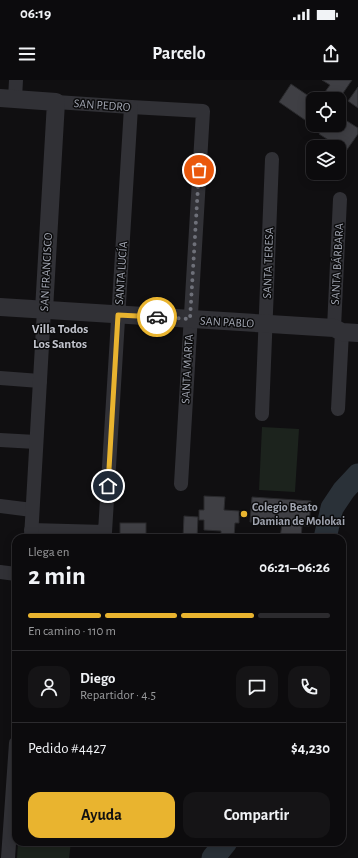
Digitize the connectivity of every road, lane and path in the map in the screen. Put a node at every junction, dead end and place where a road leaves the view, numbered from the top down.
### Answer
1 (16, 80) edge
2 (7, 99) edge
3 (56, 102) junction
4 (131, 107) junction
5 (203, 111) joint
6 (272, 159) dead end
7 (340, 199) dead end
8 (0, 308) edge
9 (44, 310) junction
10 (118, 315) junction
11 (190, 319) junction
12 (265, 324) junction
13 (345, 331) edge
14 (0, 378) edge
15 (40, 381) junction
16 (338, 409) dead end
17 (262, 414) dead end
18 (0, 440) edge
19 (36, 442) junction
20 (181, 484) dead end
21 (0, 506) edge
22 (32, 510) junction
23 (31, 534) edge
24 (0, 572) edge
25 (12, 574) edge
26 (12, 760) edge
27 (6, 785) edge
28 (8, 858) edge

1 - 2 street
2 - 3 street, SAN PEDRO
3 - 4 street, SAN PEDRO
3 - 9 street, SAN FRANCISCO
4 - 5 street, SAN PEDRO
4 - 10 street, SANTA LUCÍA
5 - 11 street, SANTA MARTA
6 - 12 street, SANTA TERESA
7 - 13 street, SANTA BÁRBARA
8 - 9 street, SAN PABLO
9 - 10 street, SAN PABLO
9 - 15 street, SAN FRANCISCO
10 - 11 street, SAN PABLO
10 - 23 street, SANTA LUCÍA
11 - 12 street, SAN PABLO
11 - 20 street, SANTA MARTA
12 - 13 street, SAN PABLO
12 - 17 street, SANTA TERESA
13 - 16 street, SANTA BÁRBARA
14 - 15 street
15 - 19 street, SAN FRANCISCO
18 - 19 street
19 - 22 street, SAN FRANCISCO
21 - 22 street
22 - 23 street, SAN FRANCISCO
24 - 25 street
26 - 27 street
27 - 28 street

